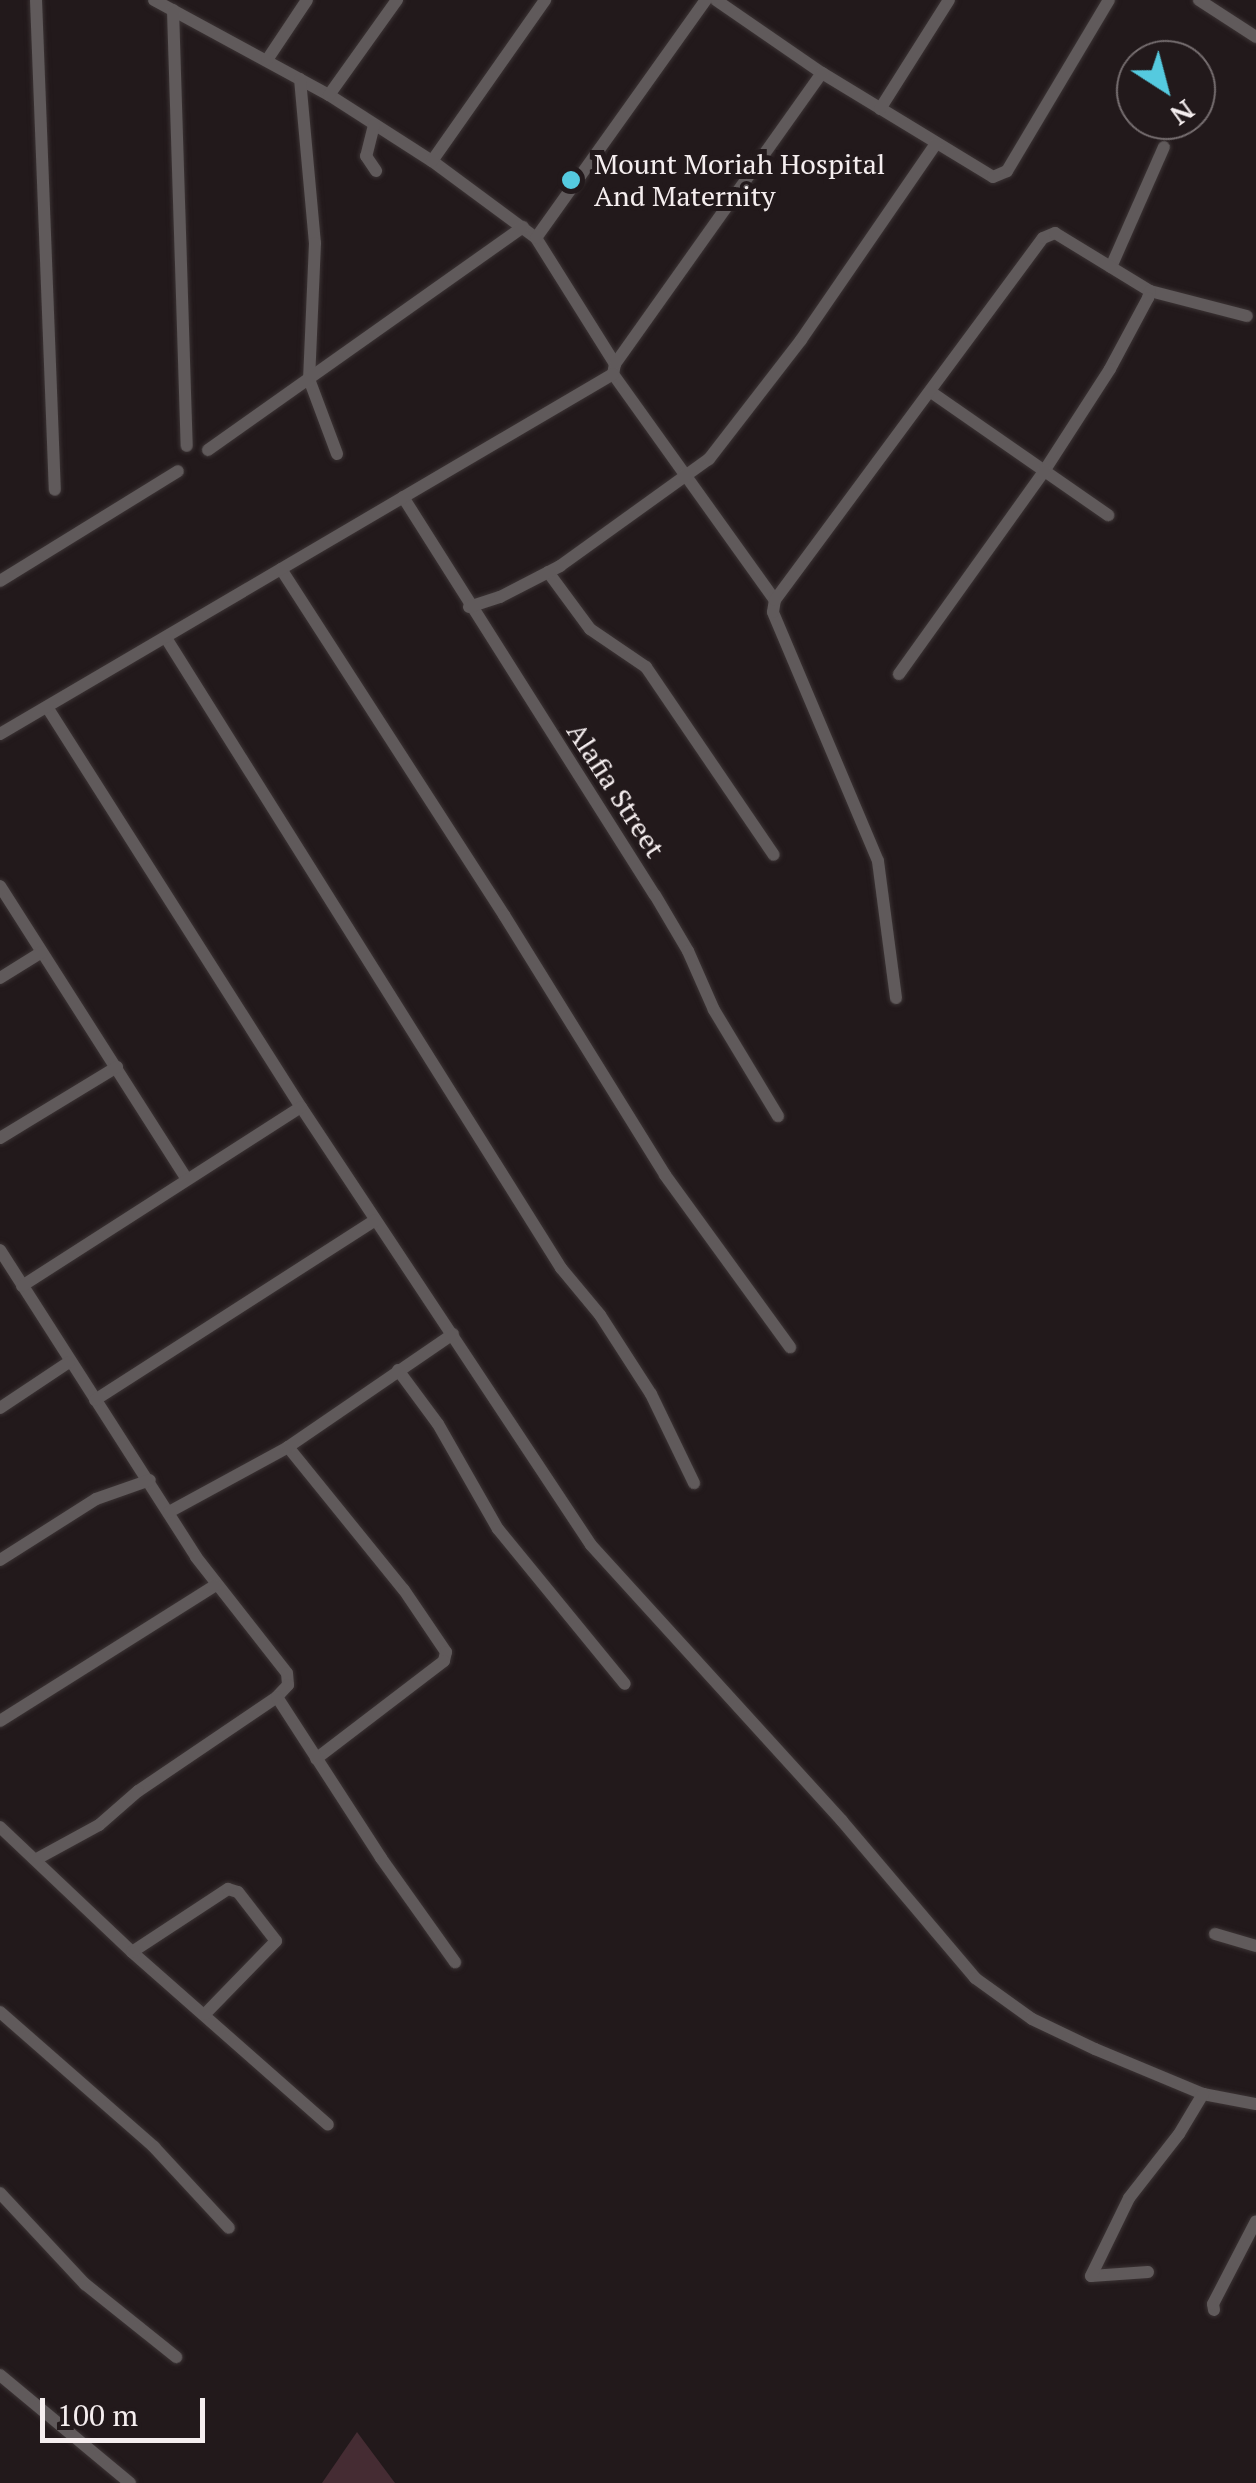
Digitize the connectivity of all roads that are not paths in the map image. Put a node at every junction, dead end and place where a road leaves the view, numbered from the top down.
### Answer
1 (36, 0) edge
2 (154, 0) edge
3 (308, 0) edge
4 (397, 0) edge
5 (546, 0) edge
6 (706, 0) edge
7 (716, 0) edge
8 (949, 0) edge
9 (1109, 0) edge
10 (1198, 0) edge
11 (173, 10) junction
12 (1256, 37) edge
13 (267, 60) junction
14 (822, 73) junction
15 (300, 79) junction
16 (329, 95) junction
17 (880, 109) junction
18 (374, 125) junction
19 (935, 144) junction
20 (1164, 147) dead end
21 (432, 160) junction
22 (376, 171) dead end
23 (523, 227) junction
24 (536, 238) junction
25 (1111, 266) junction
26 (1150, 291) junction
27 (1247, 316) dead end
28 (614, 369) junction
29 (309, 379) junction
30 (932, 392) junction
31 (187, 446) dead end
32 (208, 450) dead end
33 (336, 454) dead end
34 (1045, 470) junction
35 (178, 471) dead end
36 (688, 473) junction
37 (55, 490) dead end
38 (403, 497) junction
39 (1108, 516) dead end
40 (281, 569) junction
41 (548, 572) junction
42 (0, 581) edge
43 (776, 600) junction
44 (469, 607) junction
45 (166, 638) junction
46 (898, 674) dead end
47 (47, 707) junction
48 (0, 734) edge
49 (774, 855) dead end
50 (0, 886) edge
51 (42, 952) junction
52 (0, 978) edge
53 (896, 998) dead end
54 (116, 1068) junction
55 (301, 1107) junction
56 (778, 1116) dead end
57 (0, 1138) edge
58 (186, 1178) junction
59 (375, 1220) junction
60 (0, 1250) edge
61 (22, 1286) junction
62 (454, 1334) junction
63 (790, 1348) dead end
64 (68, 1362) junction
65 (398, 1370) junction
66 (96, 1400) junction
67 (0, 1408) edge
68 (288, 1447) junction
69 (150, 1480) junction
70 (694, 1483) dead end
71 (169, 1512) junction
72 (0, 1560) edge
73 (216, 1585) junction
74 (625, 1684) dead end
75 (277, 1697) junction
76 (0, 1721) edge
77 (316, 1759) junction
78 (0, 1827) edge
79 (37, 1859) junction
80 (1216, 1934) dead end
81 (1256, 1946) edge
82 (132, 1952) junction
83 (455, 1962) dead end
84 (0, 2012) edge
85 (205, 2014) junction
86 (1202, 2094) junction
87 (1256, 2104) edge
88 (328, 2125) dead end
89 (0, 2193) edge
90 (1256, 2221) edge
91 (229, 2228) dead end
92 (1148, 2272) dead end
93 (1214, 2310) dead end
94 (176, 2357) dead end
95 (0, 2376) edge
96 (130, 2483) edge

1 - 37 street
2 - 11 street
3 - 13 street
4 - 16 street
5 - 21 street
6 - 24 street
7 - 14 street
8 - 17 street
9 - 19 street
10 - 12 street
11 - 13 street
11 - 31 street
13 - 15 street
14 - 17 street
14 - 28 street
15 - 16 street
15 - 29 street
16 - 18 street
17 - 19 street
18 - 21 street
18 - 22 street
19 - 36 street
20 - 25 street
21 - 23 street
23 - 24 street
23 - 29 street
24 - 28 street
25 - 26 street
25 - 30 street
26 - 27 street
26 - 34 street
28 - 36 street
28 - 38 street
29 - 32 street
29 - 33 street
30 - 34 street
30 - 43 street
34 - 39 street
34 - 46 street
35 - 42 street
36 - 41 street
36 - 43 street
38 - 40 street
38 - 44 street, Alafia Street
40 - 45 street
40 - 63 street
41 - 44 street
41 - 49 street
43 - 53 street
44 - 56 street, Alafia Street
45 - 47 street
45 - 70 street
47 - 48 street
47 - 55 street
50 - 51 street
51 - 52 street
51 - 54 street
54 - 57 street
54 - 58 street
55 - 58 street
55 - 59 street
58 - 61 street
59 - 62 street
59 - 66 street
60 - 61 street
61 - 64 street
62 - 65 street
62 - 86 street
64 - 66 street
64 - 67 street
65 - 68 street
65 - 74 street
66 - 69 street
68 - 71 street
68 - 77 street
69 - 71 street
69 - 72 street
71 - 73 street
73 - 75 street
73 - 76 street
75 - 77 street
75 - 79 street
77 - 83 street
78 - 79 street
79 - 82 street
80 - 81 street
82 - 85 street
82 - 85 street
84 - 91 street
85 - 88 street
86 - 87 street
86 - 92 street
89 - 94 street
90 - 93 street
95 - 96 street

